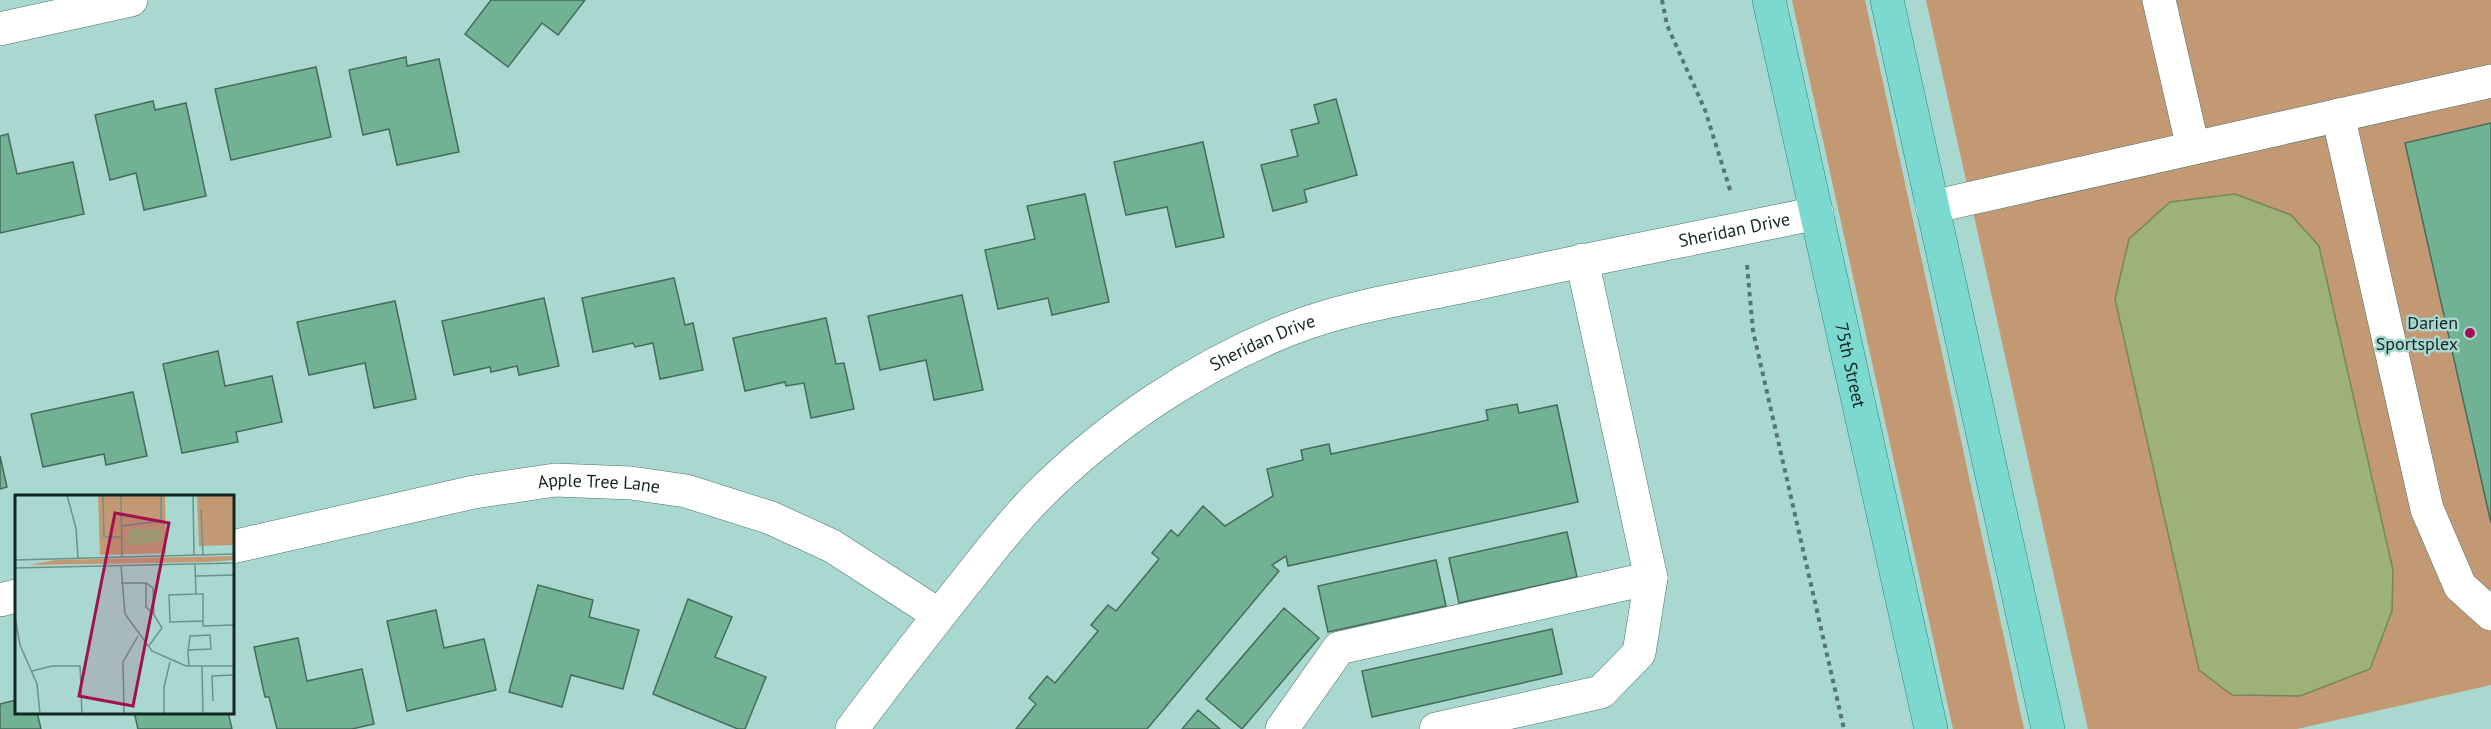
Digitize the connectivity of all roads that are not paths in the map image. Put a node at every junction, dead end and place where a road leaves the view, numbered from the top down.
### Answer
1 (131, 0) edge
2 (1769, 0) edge
3 (1887, 0) edge
4 (2159, 0) edge
5 (0, 29) edge
6 (2491, 81) edge
7 (2338, 115) junction
8 (2193, 148) junction
9 (1932, 207) junction
10 (1817, 213) junction
11 (1582, 260) junction
12 (234, 547) edge
13 (1651, 578) junction
14 (15, 597) edge
15 (0, 600) edge
16 (2491, 614) edge
17 (939, 615) junction
18 (852, 729) edge
19 (1282, 729) edge
20 (1436, 729) edge
21 (1931, 729) edge
22 (2048, 729) edge

1 - 5 street
2 - 10 main road, 75th Street
3 - 9 main road
4 - 8 street
6 - 7 street
7 - 8 street
7 - 16 street
8 - 9 street
9 - 22 main road
10 - 11 street, Sheridan Drive
10 - 21 main road, 75th Street
11 - 13 street
11 - 17 street, Sheridan Drive
12 - 17 street, Apple Tree Lane
13 - 19 street
13 - 20 street
14 - 15 street
17 - 18 street, Sheridan Drive

